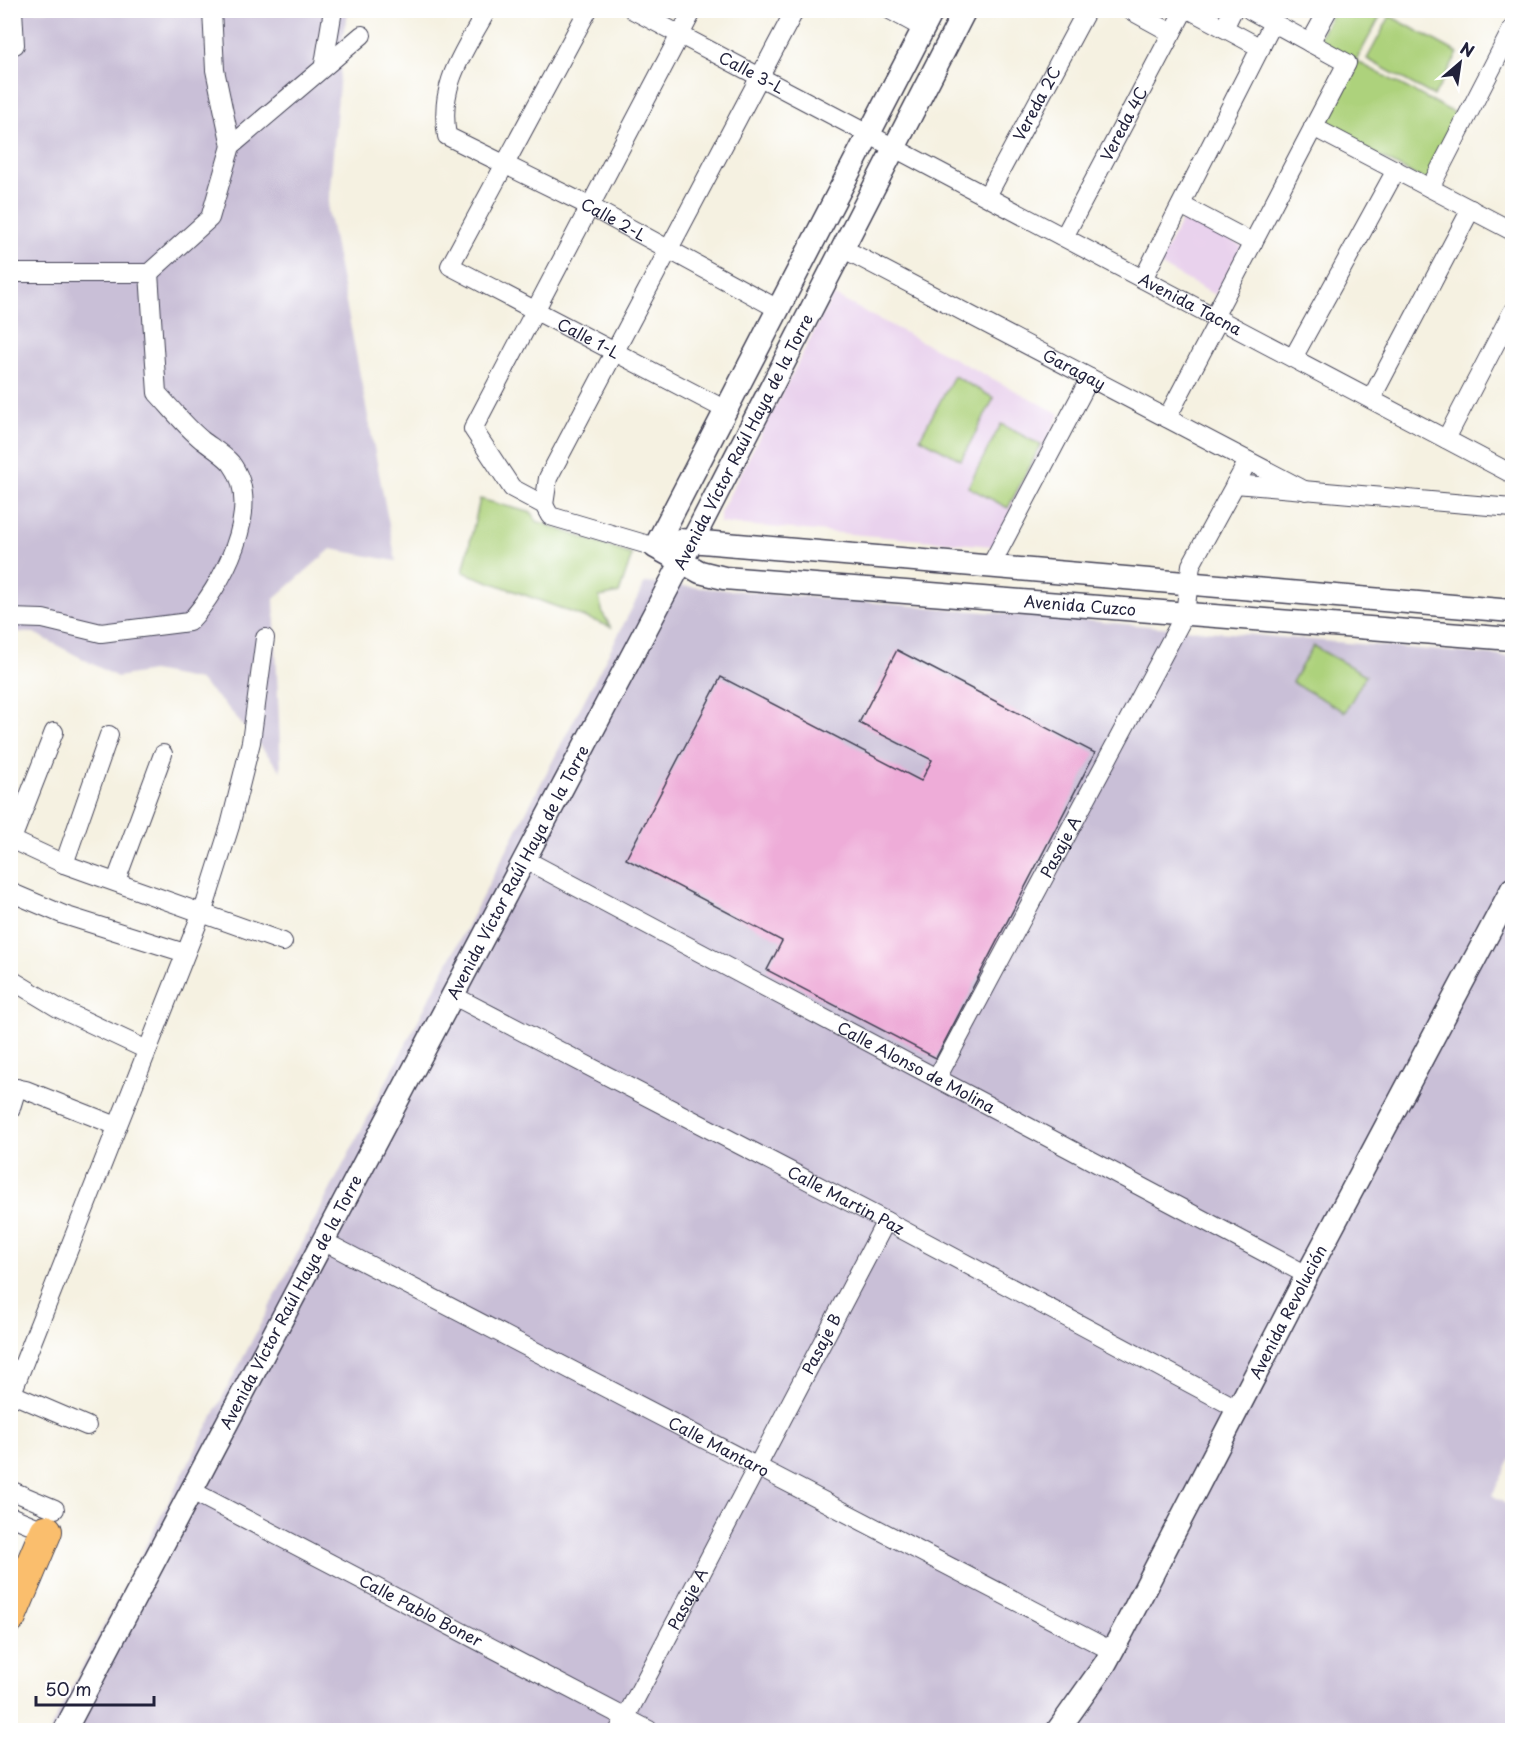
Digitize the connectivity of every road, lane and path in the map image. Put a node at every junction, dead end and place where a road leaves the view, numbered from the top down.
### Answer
1 (13, 10) edge
2 (212, 10) edge
3 (333, 10) edge
4 (487, 10) edge
5 (588, 10) edge
6 (633, 10) edge
7 (693, 10) edge
8 (795, 10) edge
9 (890, 10) edge
10 (965, 10) edge
11 (1087, 10) edge
12 (1184, 10) edge
13 (1190, 10) edge
14 (1233, 10) edge
15 (1250, 10) edge
16 (1328, 10) edge
17 (1133, 11) edge
18 (928, 19) edge
19 (1274, 23) junction
20 (1224, 28) junction
21 (1512, 29) edge
22 (1172, 33) junction
23 (362, 34) dead end
24 (680, 35) junction
25 (1311, 43) junction
26 (10, 45) edge
27 (1261, 48) junction
28 (324, 64) junction
29 (760, 77) junction
30 (1313, 128) junction
31 (868, 135) junction
32 (231, 146) junction
33 (894, 147) junction
34 (507, 165) junction
35 (1396, 170) junction
36 (1430, 188) junction
37 (987, 196) junction
38 (1180, 205) junction
39 (589, 206) junction
40 (1471, 209) junction
41 (1511, 226) edge
42 (1064, 237) junction
43 (1253, 243) junction
44 (842, 248) junction
45 (669, 250) junction
46 (10, 273) edge
47 (149, 273) junction
48 (1143, 279) junction
49 (778, 309) junction
50 (535, 310) junction
51 (1512, 312) edge
52 (1217, 318) junction
53 (615, 351) junction
54 (1293, 358) junction
55 (1090, 378) junction
56 (1371, 399) junction
57 (726, 410) junction
58 (1167, 418) junction
59 (1446, 439) junction
60 (1248, 461) junction
61 (1512, 474) edge
62 (1235, 484) junction
63 (1306, 491) junction
64 (544, 505) junction
65 (1512, 508) edge
66 (657, 542) junction
67 (686, 551) junction
68 (990, 567) junction
69 (1188, 583) junction
70 (1512, 612) edge
71 (1185, 614) junction
72 (10, 618) edge
73 (265, 638) dead end
74 (1512, 639) edge
75 (54, 732) dead end
76 (109, 735) dead end
77 (163, 754) dead end
78 (11, 839) edge
79 (524, 859) junction
80 (64, 864) junction
81 (116, 880) junction
82 (1512, 889) edge
83 (10, 891) edge
84 (201, 912) junction
85 (283, 942) dead end
86 (185, 953) junction
87 (10, 979) edge
88 (452, 995) junction
89 (147, 1050) junction
90 (937, 1078) junction
91 (14, 1088) edge
92 (10, 1111) edge
93 (117, 1126) junction
94 (886, 1221) junction
95 (323, 1241) junction
96 (1307, 1275) junction
97 (11, 1395) edge
98 (1238, 1409) junction
99 (87, 1425) dead end
100 (756, 1467) junction
101 (10, 1490) edge
102 (192, 1491) junction
103 (10, 1516) edge
104 (50, 1520) junction
105 (16, 1614) edge
106 (1112, 1651) junction
107 (622, 1724) edge
108 (65, 1731) edge
109 (649, 1731) edge
110 (1058, 1731) edge

1 - 26 street
2 - 32 street
3 - 28 street
4 - 34 street, Calle 2-L
5 - 34 street
6 - 24 street, Calle 3-L
7 - 24 street
8 - 29 street
9 - 18 street
10 - 33 street, Avenida Víctor Raúl Haya de la Torre
11 - 37 street, Vereda 2C
12 - 22 street, Vereda 4C
13 - 20 street
14 - 20 street
15 - 19 street
16 - 25 street
17 - 22 street
18 - 31 street, Avenida Víctor Raúl Haya de la Torre
19 - 25 street
19 - 27 street
20 - 27 street
21 - 36 street
22 - 42 street, Vereda 4C
23 - 28 street
24 - 29 street, Calle 3-L
24 - 39 street
25 - 30 street
27 - 38 street
28 - 32 street
29 - 31 street, Calle 3-L
29 - 45 street
30 - 35 street
30 - 43 street
31 - 33 street, Avenida Tacna
31 - 49 street, Avenida Víctor Raúl Haya de la Torre
32 - 47 street
33 - 37 street, Avenida Tacna
33 - 44 street, Avenida Víctor Raúl Haya de la Torre
34 - 39 street, Calle 2-L
34 - 50 street, Calle 1-L
35 - 36 street
35 - 54 street
36 - 40 street
37 - 42 street, Avenida Tacna
38 - 43 street
38 - 48 street
39 - 45 street, Calle 2-L
39 - 50 street
40 - 41 street
40 - 56 street
42 - 48 street, Avenida Tacna
43 - 52 street
44 - 55 street, Garagay
44 - 67 street, Avenida Víctor Raúl Haya de la Torre
45 - 49 street, Calle 2-L
45 - 53 street
46 - 47 street
47 - 72 street
48 - 52 street, Avenida Tacna
49 - 57 street, Avenida Víctor Raúl Haya de la Torre
50 - 53 street, Calle 1-L
50 - 64 street
51 - 59 street
52 - 54 street, Avenida Tacna
52 - 58 street
53 - 57 street, Calle 1-L
53 - 64 street
54 - 56 street, Avenida Tacna
55 - 58 street, Garagay
55 - 68 street
56 - 59 street, Avenida Tacna
57 - 66 street, Avenida Víctor Raúl Haya de la Torre
58 - 60 street, Garagay
59 - 61 street, Avenida Tacna
60 - 62 street
60 - 63 street, Garagay
62 - 63 street
62 - 69 street
63 - 65 street
64 - 66 street
66 - 67 street, Avenida Cuzco
67 - 68 street, Avenida Cuzco
67 - 71 street, Avenida Cuzco
67 - 79 street, Avenida Víctor Raúl Haya de la Torre
68 - 69 street, Avenida Cuzco
69 - 70 street, Avenida Cuzco
69 - 71 street
71 - 74 street, Avenida Cuzco
71 - 90 street, Pasaje A
73 - 84 street
75 - 78 street
76 - 80 street
77 - 81 street
78 - 80 street
79 - 88 street, Avenida Víctor Raúl Haya de la Torre
79 - 90 street, Calle Alonso de Molina
80 - 81 street
81 - 84 street
82 - 96 street, Avenida Revolución
83 - 86 street
84 - 85 street
84 - 86 street
86 - 89 street
87 - 89 street
88 - 94 street, Calle Martin Paz
88 - 95 street, Avenida Víctor Raúl Haya de la Torre
89 - 93 street
90 - 96 street, Calle Alonso de Molina
91 - 92 street
91 - 93 street
93 - 97 street
94 - 98 street, Calle Martin Paz
94 - 100 street, Pasaje B
95 - 100 street, Calle Mantaro
95 - 102 street, Avenida Víctor Raúl Haya de la Torre
96 - 98 street, Avenida Revolución
97 - 99 street
98 - 106 street, Avenida Revolución
100 - 106 street, Calle Mantaro
100 - 107 street, Pasaje A
101 - 104 street
102 - 107 street, Calle Pablo Boner
102 - 108 street, Avenida Víctor Raúl Haya de la Torre
103 - 104 street
104 - 105 highway
106 - 110 street, Avenida Revolución
107 - 109 street, Calle Pablo Boner

